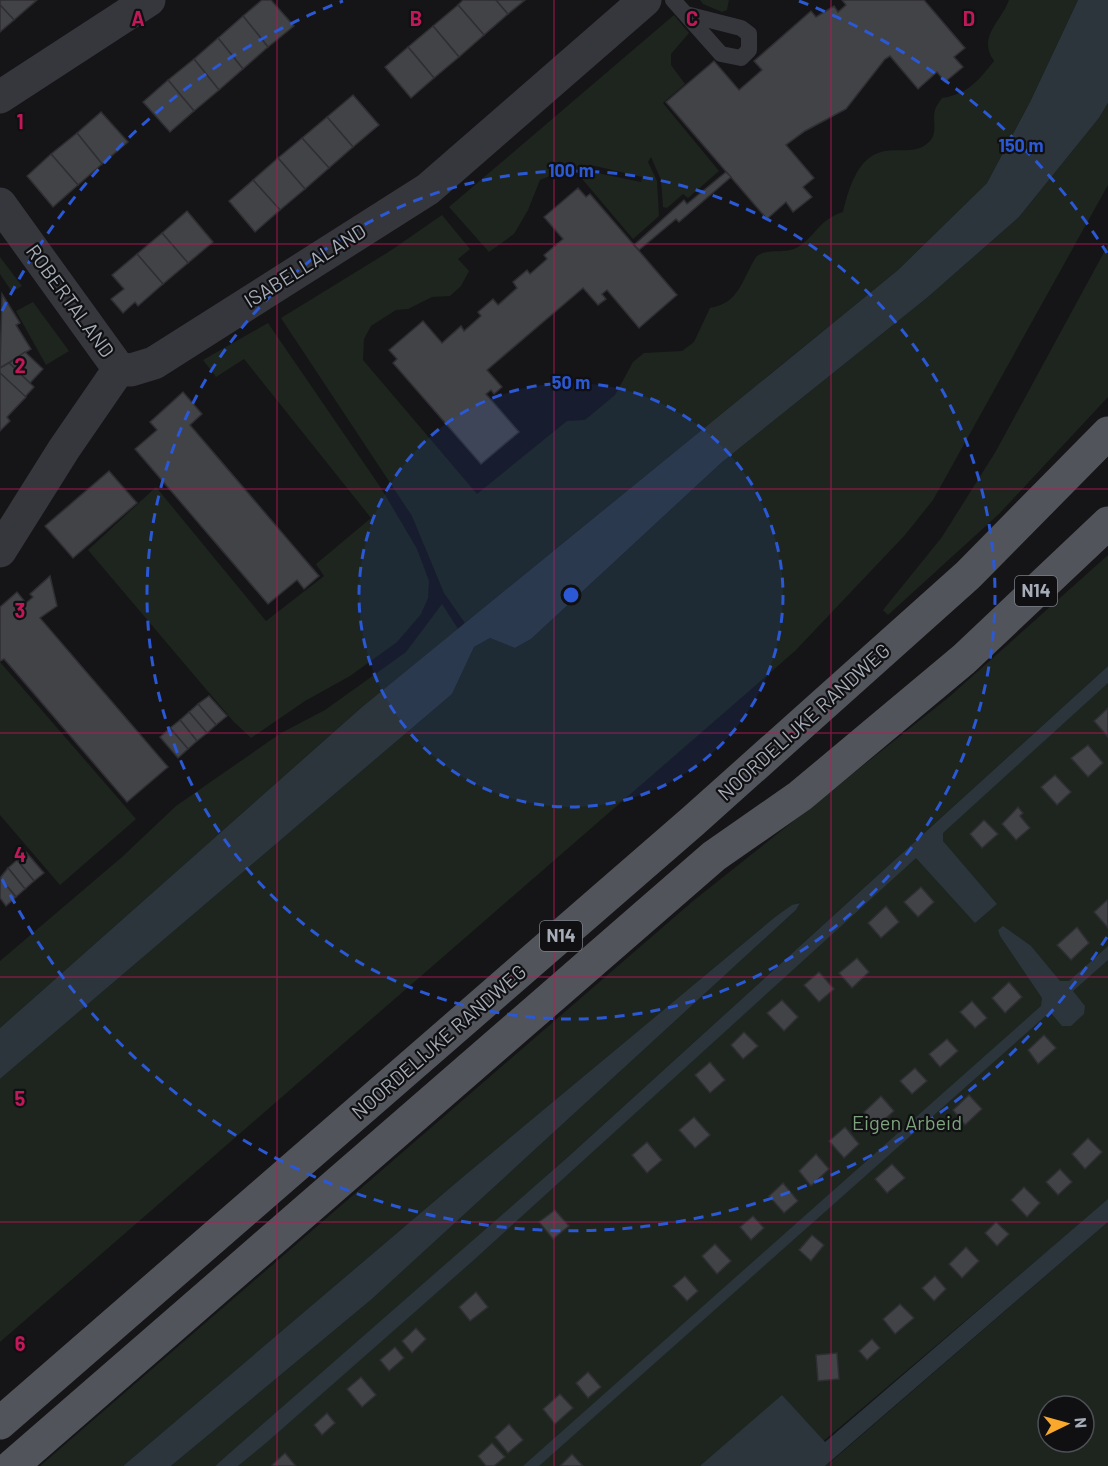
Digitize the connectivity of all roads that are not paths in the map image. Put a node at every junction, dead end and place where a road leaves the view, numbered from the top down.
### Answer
1 (148, 0) edge
2 (645, 0) edge
3 (673, 0) edge
4 (686, 14) dead end
5 (0, 97) edge
6 (0, 204) edge
7 (119, 369) junction
8 (1108, 433) edge
9 (1108, 523) edge
10 (0, 551) edge
11 (0, 1423) edge
12 (12, 1466) edge

1 - 5 street
2 - 7 street, ISABELLALAND
3 - 4 lane
6 - 7 street, ROBERTALAND
7 - 10 street
8 - 11 main road, NOORDELIJKE RANDWEG / N14
9 - 12 main road, NOORDELIJKE RANDWEG / N14

